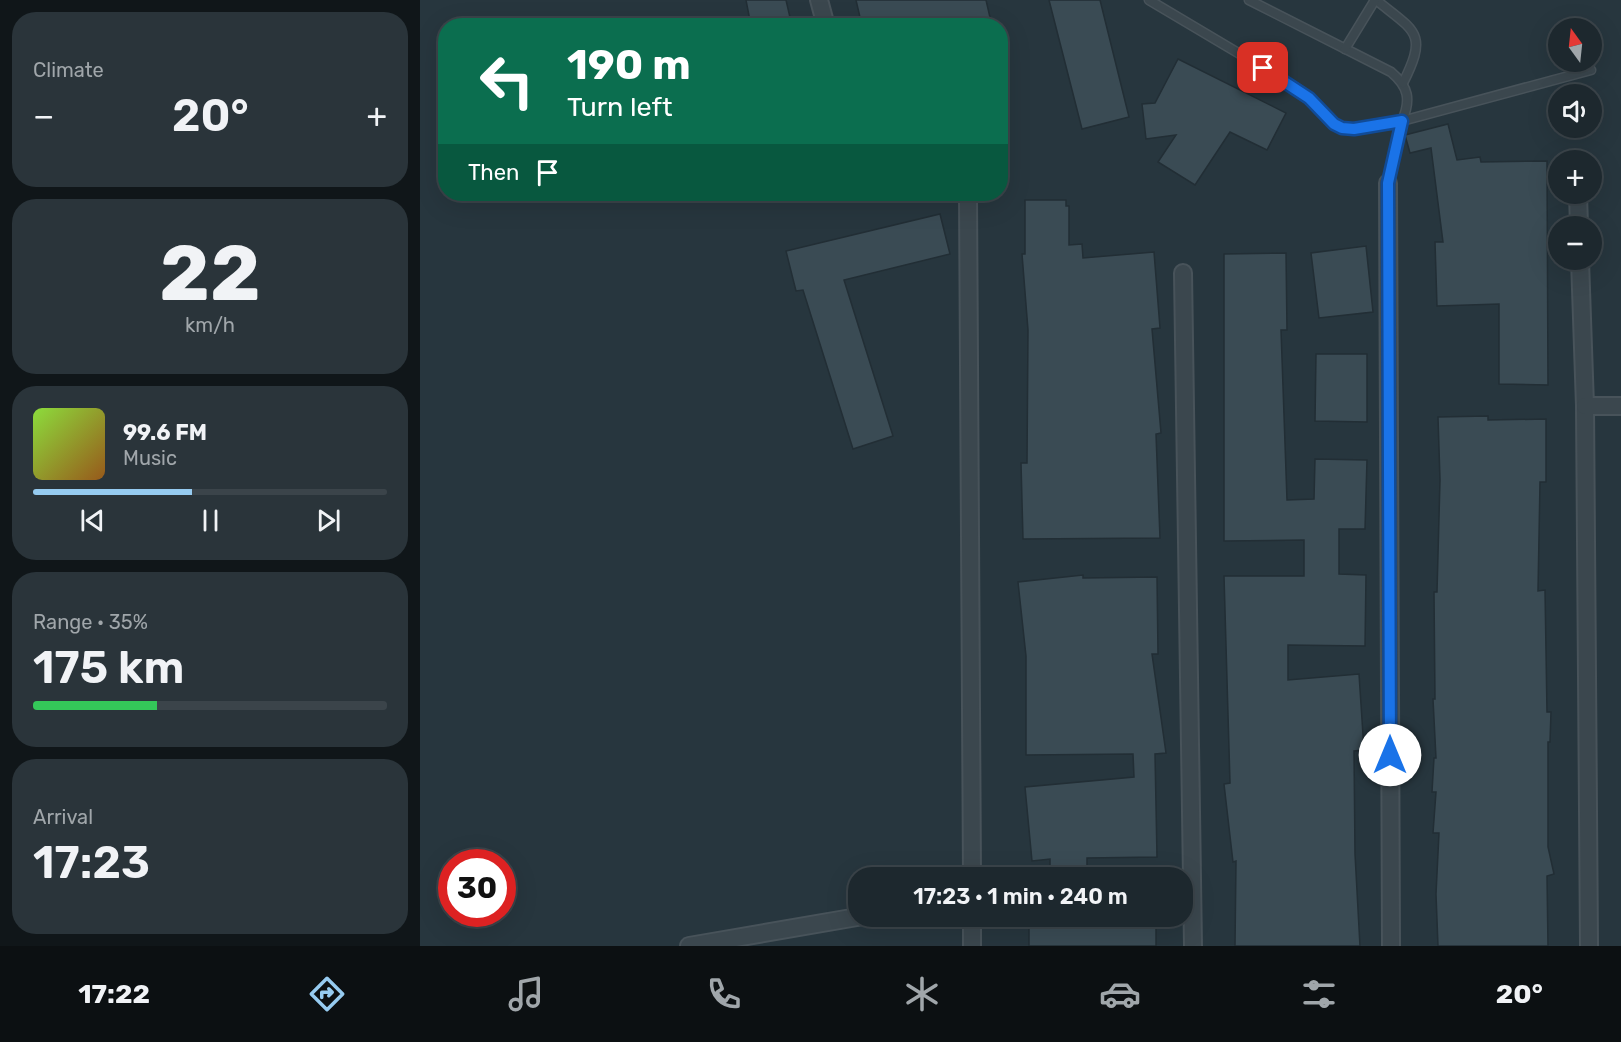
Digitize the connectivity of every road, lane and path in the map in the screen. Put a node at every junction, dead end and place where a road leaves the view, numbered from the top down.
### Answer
1 (819, 0) edge
2 (1149, 0) edge
3 (1249, 0) edge
4 (1376, 0) edge
5 (824, 18) edge
6 (1345, 49) junction
7 (1584, 72) edge
8 (1403, 83) junction
9 (1402, 121) junction
10 (1388, 183) joint
11 (968, 201) edge
12 (1580, 270) edge
13 (1183, 273) dead end
14 (1585, 406) junction
15 (1621, 406) edge
16 (972, 867) edge
17 (848, 919) edge
18 (972, 927) edge
19 (689, 946) edge
20 (972, 946) edge
21 (1193, 946) edge
22 (1391, 946) edge
23 (1588, 946) edge

1 - 5 street
2 - 9 lane
3 - 6 lane
4 - 6 lane
4 - 8 lane
6 - 8 lane
7 - 9 lane
8 - 9 lane
9 - 10 lane
10 - 22 street
11 - 16 street
12 - 14 street
13 - 21 street
14 - 15 street
14 - 23 street
17 - 19 street
18 - 20 street

